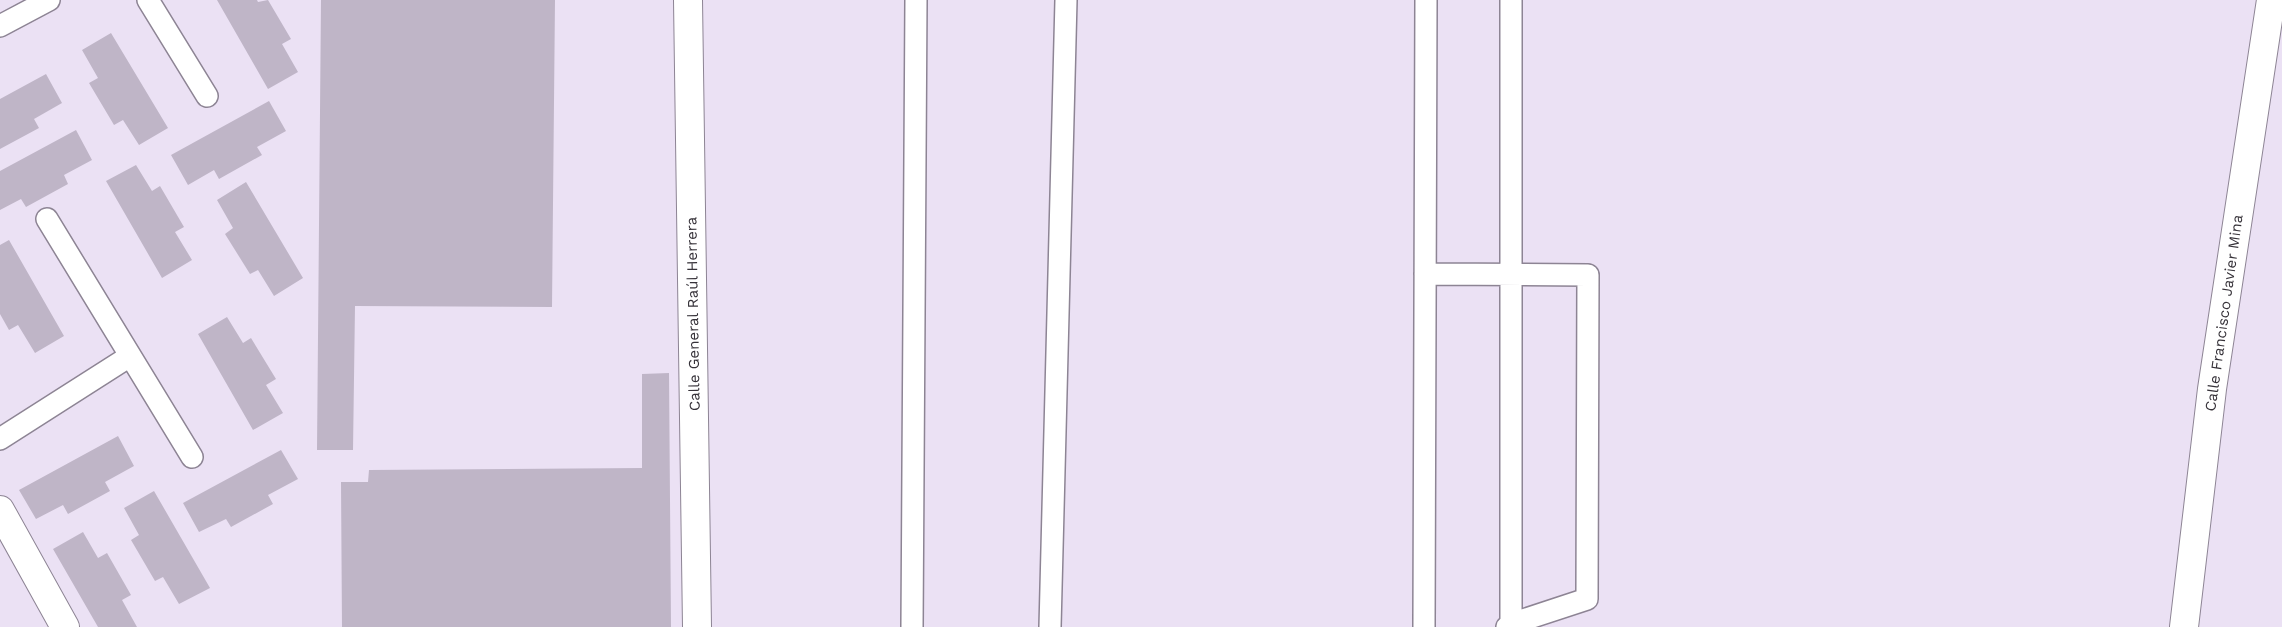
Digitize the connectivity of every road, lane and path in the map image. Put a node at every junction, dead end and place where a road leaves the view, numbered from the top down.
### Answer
1 (49, 0) edge
2 (148, 0) edge
3 (688, 0) edge
4 (916, 0) edge
5 (1066, 0) edge
6 (1426, 0) edge
7 (1511, 0) edge
8 (2271, 0) edge
9 (0, 26) edge
10 (207, 96) dead end
11 (47, 219) dead end
12 (1425, 274) junction
13 (1511, 275) junction
14 (130, 356) junction
15 (0, 439) edge
16 (192, 457) dead end
17 (0, 510) edge
18 (1509, 626) edge
19 (64, 627) edge
20 (697, 627) edge
21 (912, 627) edge
22 (1050, 627) edge
23 (1424, 627) edge
24 (2184, 627) edge

1 - 9 lane
2 - 10 lane
3 - 20 street, Calle General Raúl Herrera
4 - 21 lane
5 - 22 lane
6 - 12 lane
7 - 13 lane
8 - 24 street, Calle Francisco Javier Mina
11 - 14 lane
12 - 13 lane
12 - 23 lane
13 - 18 lane
13 - 18 lane
14 - 15 lane
14 - 16 lane
17 - 19 street

